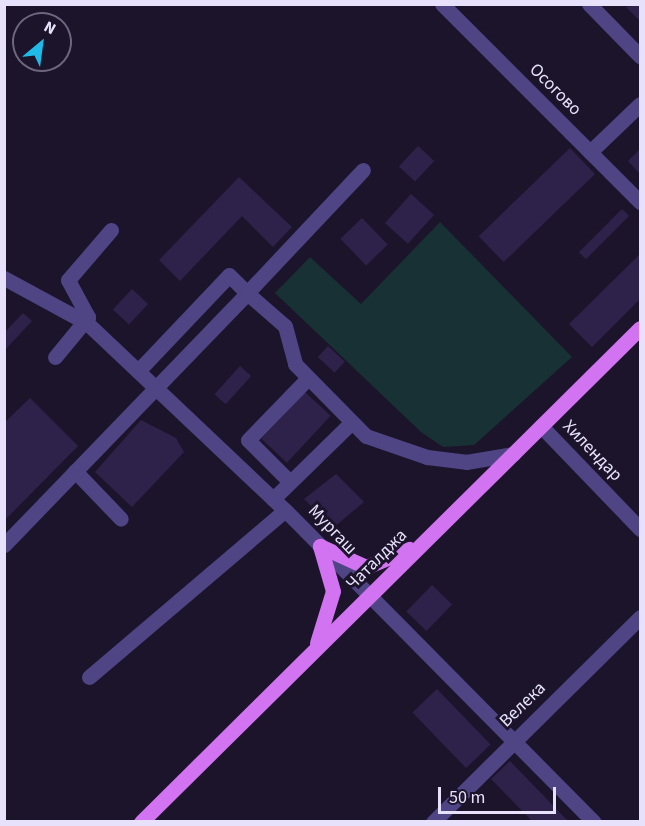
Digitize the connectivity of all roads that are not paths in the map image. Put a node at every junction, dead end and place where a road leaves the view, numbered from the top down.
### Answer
1 (442, 4) edge
2 (590, 4) edge
3 (640, 56) edge
4 (640, 104) edge
5 (590, 152) junction
6 (363, 170) dead end
7 (640, 202) edge
8 (111, 230) dead end
9 (4, 278) edge
10 (247, 292) junction
11 (87, 323) junction
12 (640, 328) edge
13 (55, 357) dead end
14 (138, 371) junction
15 (308, 378) junction
16 (155, 387) junction
17 (352, 422) junction
18 (541, 426) junction
19 (513, 454) junction
20 (75, 471) junction
21 (290, 483) junction
22 (273, 499) junction
23 (285, 510) junction
24 (121, 519) dead end
25 (640, 528) edge
26 (424, 541) junction
27 (4, 545) edge
28 (320, 546) junction
29 (369, 596) junction
30 (640, 617) edge
31 (313, 650) junction
32 (89, 677) dead end
33 (515, 741) junction
34 (141, 822) edge
35 (433, 822) edge
36 (594, 822) edge

1 - 5 street, Осогово
2 - 3 street
4 - 5 street
5 - 7 street, Осогово
6 - 10 street
8 - 11 street
9 - 11 street
10 - 14 street
10 - 15 street
10 - 16 street
11 - 13 street
11 - 14 street, Мургаш
12 - 18 main road, Чаталджа
14 - 16 street, Мургаш
15 - 17 street
15 - 21 street
16 - 20 street
16 - 22 street, Мургаш
17 - 19 street
17 - 21 street
18 - 19 main road, Чаталджа
18 - 25 street, Хилендар
19 - 26 main road, Чаталджа
20 - 24 street
20 - 27 street
21 - 22 street
22 - 23 street, Мургаш
23 - 28 street, Мургаш
23 - 32 street
26 - 28 main road
26 - 29 main road, Чаталджа
28 - 29 street, Мургаш
28 - 31 main road
29 - 31 main road, Чаталджа
29 - 33 street, Мургаш
30 - 33 street, Велека
31 - 34 main road, Чаталджа
33 - 35 street, Велека
33 - 36 street, Мургаш

